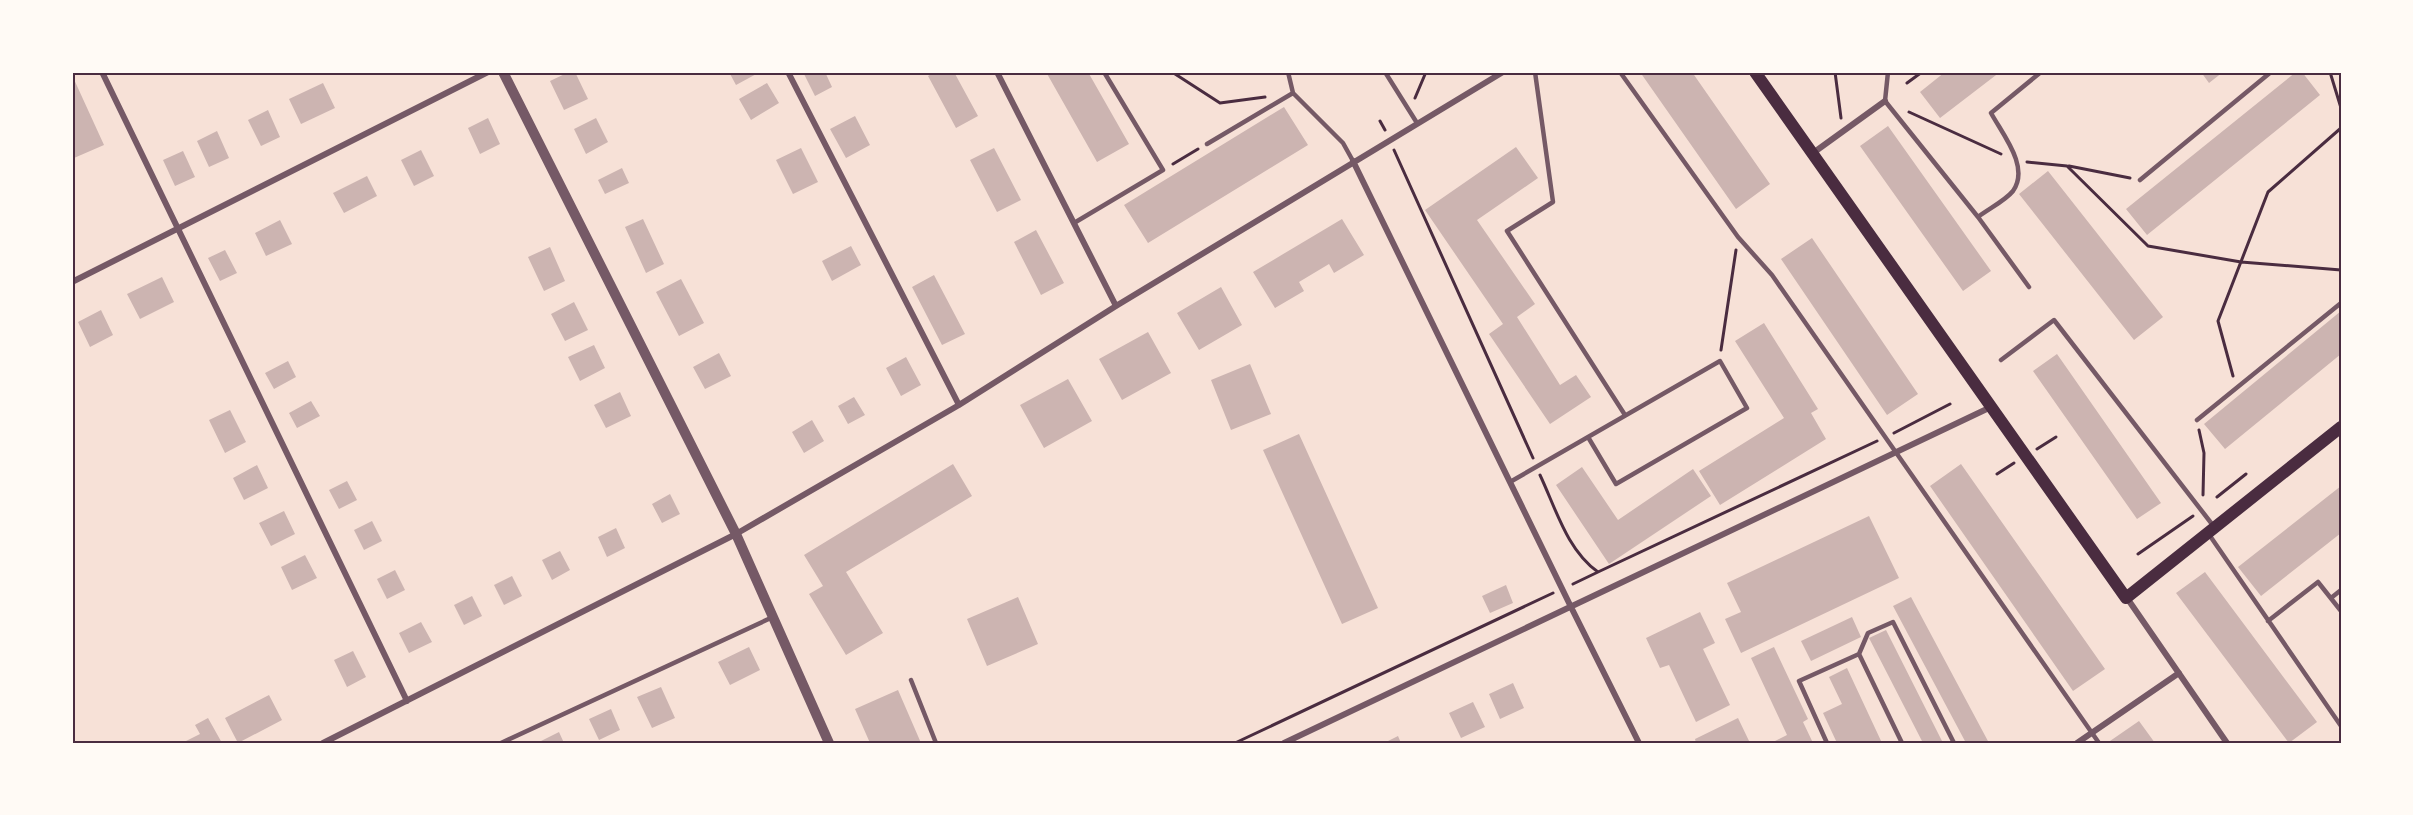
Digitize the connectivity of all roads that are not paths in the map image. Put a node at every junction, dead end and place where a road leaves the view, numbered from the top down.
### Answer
1 (102, 72) edge
2 (488, 72) edge
3 (503, 72) edge
4 (788, 72) edge
5 (997, 72) edge
6 (1104, 72) edge
7 (1288, 72) edge
8 (1384, 72) edge
9 (1503, 72) edge
10 (1535, 72) edge
11 (1620, 72) edge
12 (1755, 72) edge
13 (1888, 72) edge
14 (2041, 72) edge
15 (2271, 72) edge
16 (1293, 93) junction
17 (1885, 101) junction
18 (1417, 123) junction
19 (1208, 144) road end
20 (1813, 153) junction
21 (1353, 161) junction
22 (2140, 180) road end
23 (1978, 217) junction
24 (1074, 223) junction
25 (177, 227) junction
26 (72, 282) edge
27 (2029, 286) dead end
28 (2341, 303) edge
29 (1116, 306) junction
30 (2001, 360) dead end
31 (959, 405) junction
32 (1991, 408) junction
33 (1625, 415) junction
34 (2197, 420) road end
35 (2341, 426) edge
36 (1588, 436) junction
37 (1897, 452) junction
38 (1510, 482) junction
39 (2211, 530) junction
40 (736, 534) junction
41 (2341, 590) edge
42 (2127, 598) junction
43 (2331, 598) junction
44 (1571, 607) junction
45 (2341, 611) edge
46 (773, 617) junction
47 (2268, 621) junction
48 (1859, 654) junction
49 (2179, 673) junction
50 (911, 680) dead end
51 (407, 701) junction
52 (2341, 726) edge
53 (2092, 733) junction
54 (323, 743) edge
55 (501, 743) edge
56 (829, 743) edge
57 (936, 743) edge
58 (1284, 743) edge
59 (1639, 743) edge
60 (1827, 743) edge
61 (1902, 743) edge
62 (1954, 743) edge
63 (2077, 743) edge
64 (2099, 743) edge
65 (2228, 743) edge

1 - 25 street
2 - 25 street
3 - 40 street
4 - 31 street
5 - 24 street
6 - 24 lane
7 - 16 lane
8 - 18 lane
9 - 18 street
10 - 33 lane
11 - 37 lane
12 - 20 main road
13 - 17 lane
14 - 23 lane
15 - 22 lane
16 - 19 lane
16 - 21 lane
17 - 20 street
17 - 23 lane
18 - 21 street
20 - 32 main road
21 - 29 street
21 - 38 street
23 - 27 lane
24 - 29 street
25 - 26 street
25 - 51 street
28 - 34 lane
29 - 31 street
30 - 39 lane
31 - 40 street
32 - 37 street
32 - 42 main road
33 - 36 lane
33 - 36 lane
35 - 39 main road
36 - 38 lane
37 - 44 street
37 - 53 lane
38 - 44 street
39 - 42 main road
39 - 47 lane
40 - 46 street
40 - 51 street
41 - 43 lane
42 - 49 street
43 - 45 lane
43 - 47 lane
44 - 58 street
44 - 59 street
46 - 55 lane
46 - 56 street
47 - 52 lane
48 - 60 lane
48 - 61 lane
48 - 62 lane
49 - 53 street
49 - 65 street
50 - 57 lane
51 - 54 street
53 - 63 street
53 - 64 lane

